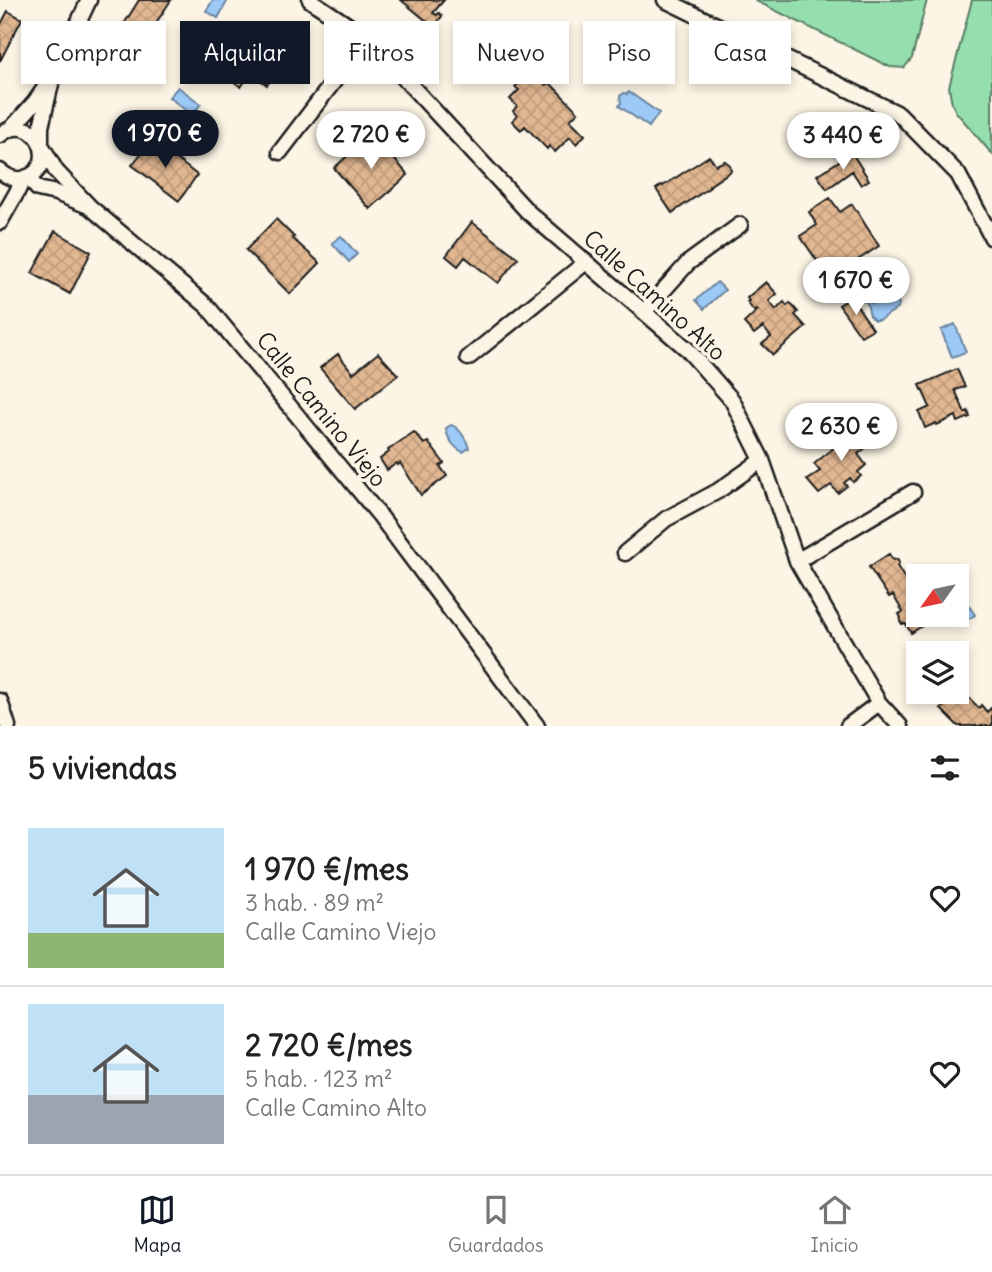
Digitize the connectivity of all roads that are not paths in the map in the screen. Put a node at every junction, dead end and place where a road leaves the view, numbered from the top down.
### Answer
1 (89, 0) edge
2 (310, 0) edge
3 (666, 0) edge
4 (79, 21) edge
5 (342, 21) edge
6 (47, 84) edge
7 (51, 84) edge
8 (332, 84) edge
9 (410, 84) edge
10 (4, 132) edge
11 (42, 145) junction
12 (280, 152) dead end
13 (0, 172) edge
14 (25, 178) junction
15 (90, 207) junction
16 (0, 222) edge
17 (740, 225) dead end
18 (992, 238) edge
19 (586, 262) junction
20 (644, 312) junction
21 (468, 358) dead end
22 (762, 460) junction
23 (913, 492) dead end
24 (625, 553) dead end
25 (797, 561) junction
26 (0, 701) edge
27 (879, 703) junction
28 (8, 726) edge
29 (537, 726) edge
30 (848, 726) edge
31 (900, 726) edge

1 - 4 street
2 - 5 street, Calle Camino Alto
3 - 18 street
6 - 10 street
7 - 11 street
8 - 12 street
9 - 19 street, Calle Camino Alto
10 - 11 street
11 - 14 street
11 - 15 street, Calle Camino Viejo
13 - 14 street
14 - 15 street
14 - 16 street
15 - 29 street, Calle Camino Viejo
17 - 20 street
19 - 20 street, Calle Camino Alto
19 - 21 street
20 - 22 street, Calle Camino Alto
22 - 24 street
22 - 25 street, Calle Camino Alto
23 - 25 street
25 - 27 street, Calle Camino Alto
26 - 28 street
27 - 30 street
27 - 31 street, Calle Camino Alto

